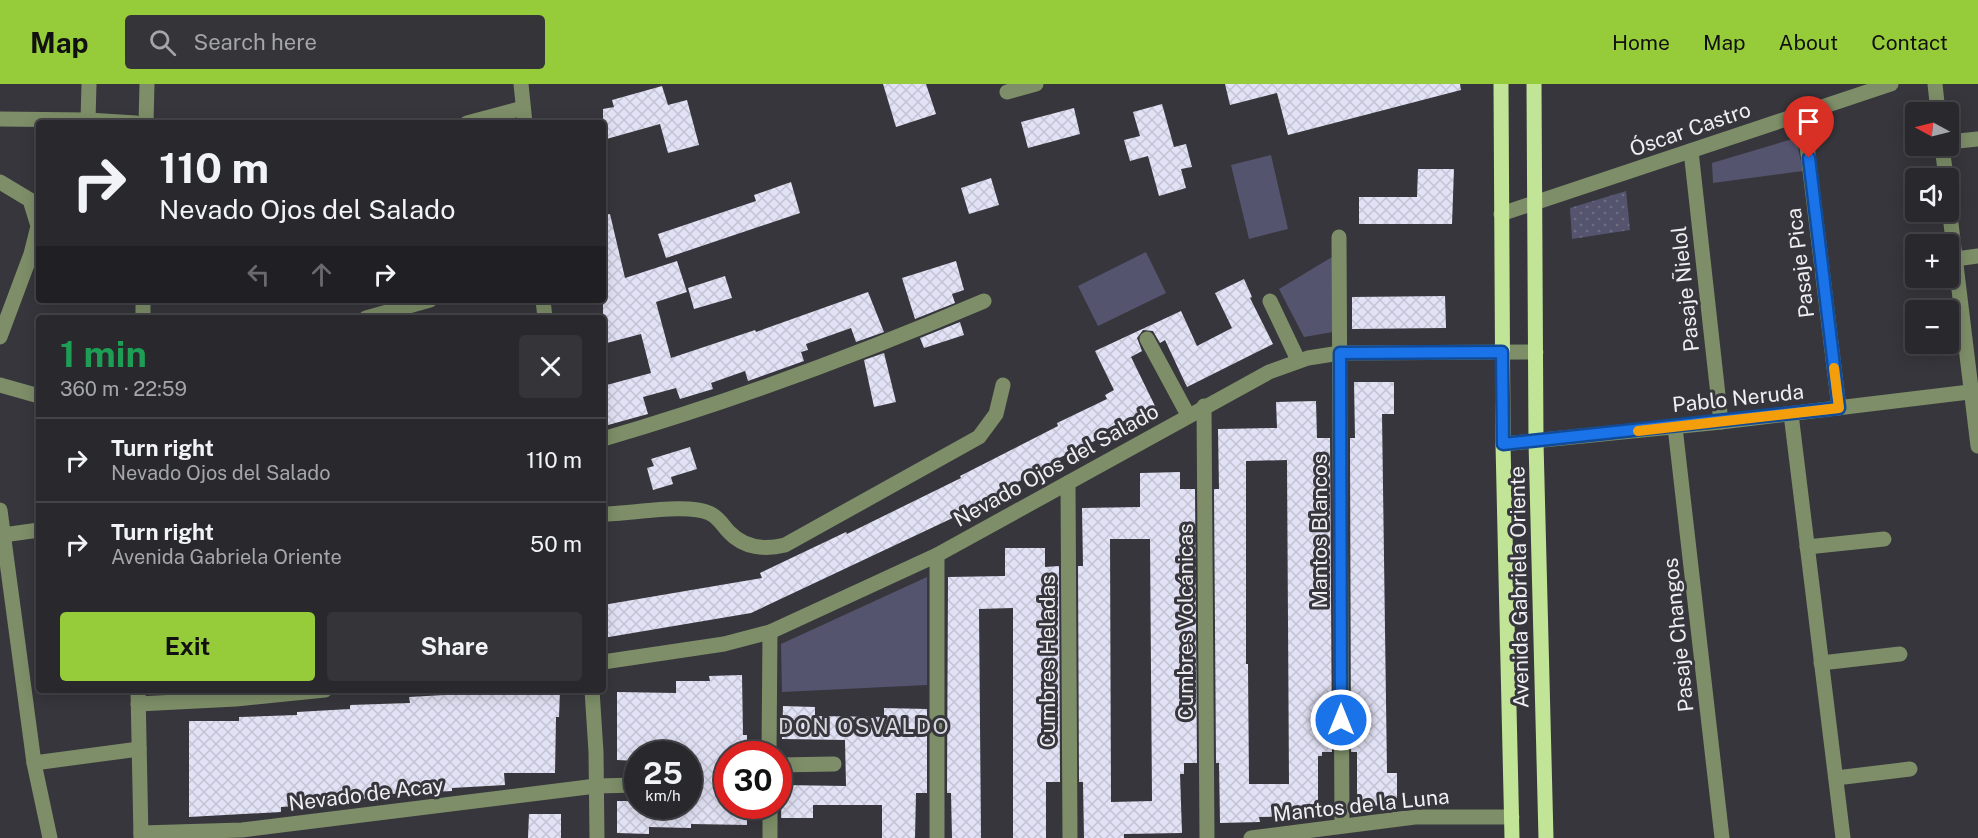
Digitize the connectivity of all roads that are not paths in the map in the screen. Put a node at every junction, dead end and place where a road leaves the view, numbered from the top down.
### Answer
1 (89, 84) edge
2 (147, 84) edge
3 (521, 84) edge
4 (1036, 84) edge
5 (1501, 84) edge
6 (1534, 84) edge
7 (1891, 84) edge
8 (1935, 84) edge
9 (1007, 92) dead end
10 (1937, 102) edge
11 (1803, 113) junction
12 (524, 115) edge
13 (0, 119) edge
14 (88, 120) joint
15 (146, 120) edge
16 (488, 120) edge
17 (1978, 139) edge
18 (1959, 141) edge
19 (1691, 151) junction
20 (0, 182) edge
21 (1534, 203) junction
22 (1502, 214) junction
23 (36, 219) edge
24 (36, 233) edge
25 (1339, 237) dead end
26 (1978, 256) edge
27 (1959, 259) edge
28 (1959, 280) edge
29 (984, 301) dead end
30 (1270, 301) dead end
31 (419, 303) edge
32 (377, 315) edge
33 (0, 337) edge
34 (1147, 339) dead end
35 (1502, 352) junction
36 (1536, 352) junction
37 (1340, 353) junction
38 (1298, 360) junction
39 (0, 385) edge
40 (1003, 385) dead end
41 (1975, 392) edge
42 (36, 395) edge
43 (1204, 406) junction
44 (1839, 408) junction
45 (1791, 414) junction
46 (1188, 415) junction
47 (1721, 422) junction
48 (1675, 427) junction
49 (606, 438) edge
50 (1536, 442) junction
51 (1503, 444) junction
52 (1978, 446) edge
53 (1068, 483) junction
54 (0, 510) edge
55 (606, 514) edge
56 (36, 530) edge
57 (3, 535) junction
58 (1884, 539) dead end
59 (1807, 547) junction
60 (937, 555) junction
61 (770, 632) junction
62 (1900, 654) dead end
63 (606, 662) edge
64 (1821, 663) junction
65 (293, 693) edge
66 (592, 693) edge
67 (138, 697) edge
68 (770, 741) edge
69 (139, 749) junction
70 (34, 763) junction
71 (834, 764) dead end
72 (792, 765) edge
73 (1910, 769) dead end
74 (1836, 778) junction
75 (624, 785) edge
76 (596, 786) junction
77 (1512, 817) junction
78 (770, 819) edge
79 (1342, 825) junction
80 (141, 835) edge
81 (50, 838) edge
82 (597, 838) edge
83 (770, 838) edge
84 (938, 838) edge
85 (1070, 838) edge
86 (1207, 838) edge
87 (1251, 838) edge
88 (1512, 838) edge
89 (1546, 838) edge
90 (1722, 838) edge
91 (1843, 838) edge

1 - 14 street
2 - 15 street
3 - 12 street
4 - 9 street
5 - 22 main road, Avenida Gabriela Oriente
6 - 21 main road, Avenida Gabriela Oriente
7 - 11 street, Óscar Castro
8 - 10 street
11 - 19 street, Óscar Castro
11 - 44 street, Pasaje Pica
12 - 16 street
13 - 14 street
17 - 18 street
19 - 21 street, Óscar Castro
19 - 47 street, Pasaje Ñielol
20 - 23 street
21 - 22 street, Óscar Castro
21 - 36 main road, Avenida Gabriela Oriente
22 - 35 main road, Avenida Gabriela Oriente
24 - 33 street
25 - 37 street, Mantos Blancos
26 - 27 street
28 - 41 street
29 - 49 street
30 - 38 street
31 - 32 street
34 - 46 street
35 - 36 street, Nevado Ojos del Salado
35 - 37 street, Nevado Ojos del Salado
35 - 51 main road, Avenida Gabriela Oriente
36 - 50 main road, Avenida Gabriela Oriente
37 - 38 street, Nevado Ojos del Salado
37 - 79 street, Mantos Blancos
38 - 43 street, Nevado Ojos del Salado
39 - 42 street
40 - 55 street
41 - 44 street, Pablo Neruda
41 - 52 street
43 - 46 street, Nevado Ojos del Salado
43 - 86 street, Cumbres Volcánicas
44 - 45 street, Pablo Neruda
45 - 47 street, Pablo Neruda
45 - 59 street
46 - 53 street, Nevado Ojos del Salado
47 - 48 street, Pablo Neruda
48 - 50 street, Pablo Neruda
48 - 90 street, Pasaje Changos
50 - 51 street, Pablo Neruda
50 - 89 main road, Avenida Gabriela Oriente
51 - 77 main road, Avenida Gabriela Oriente
53 - 60 street, Nevado Ojos del Salado
53 - 85 street, Cumbres Heladas
54 - 57 street
56 - 57 street
57 - 70 street
58 - 59 street
59 - 64 street
60 - 61 street, Nevado Ojos del Salado
60 - 84 street
61 - 63 street, Nevado Ojos del Salado
61 - 68 street
62 - 64 street
64 - 74 street
65 - 67 street
66 - 76 street
67 - 69 street
69 - 70 street
69 - 80 street
70 - 81 street
71 - 72 street
73 - 74 street
74 - 91 street
75 - 76 street, Nevado de Acay
76 - 80 street, Nevado de Acay
76 - 82 street
77 - 79 street, Mantos de la Luna
77 - 88 main road, Avenida Gabriela Oriente
78 - 83 street
79 - 87 street, Mantos de la Luna

